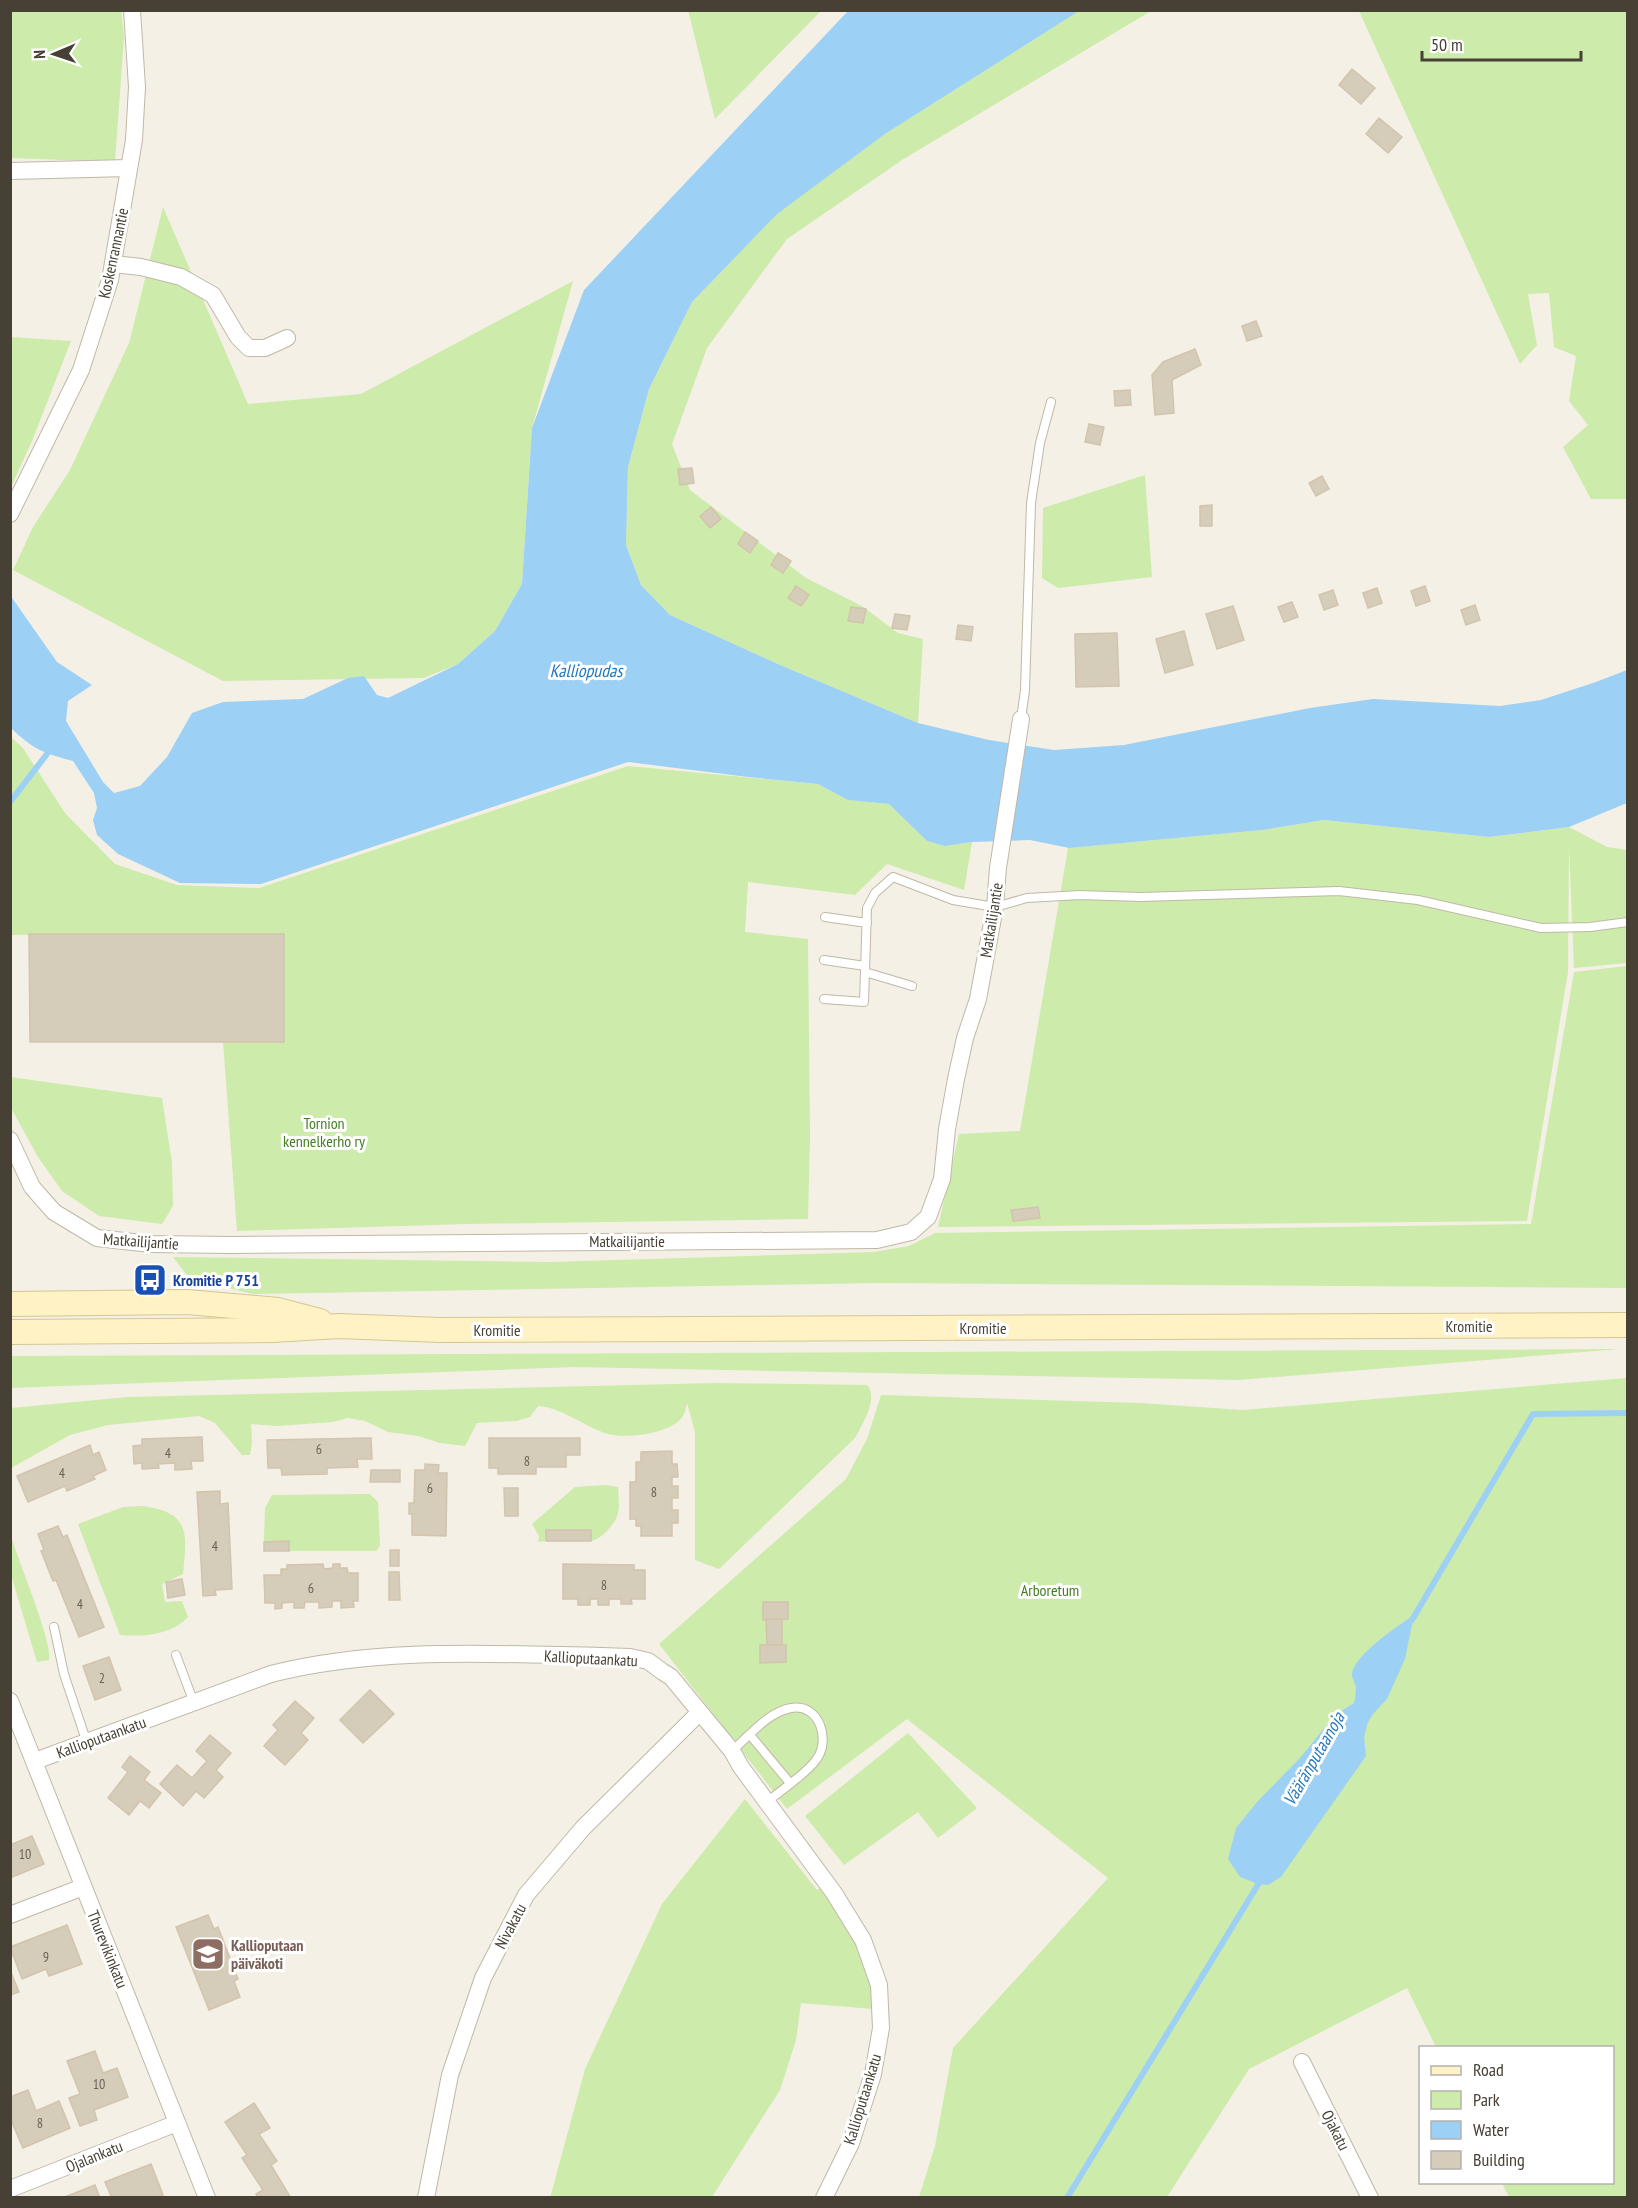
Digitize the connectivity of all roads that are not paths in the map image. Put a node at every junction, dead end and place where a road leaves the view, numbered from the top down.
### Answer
1 (132, 10) edge
2 (129, 168) junction
3 (10, 171) edge
4 (113, 264) junction
5 (287, 338) dead end
6 (1051, 402) dead end
7 (10, 514) edge
8 (1021, 719) joint
9 (995, 907) junction
10 (825, 917) dead end
11 (1628, 922) edge
12 (867, 923) junction
13 (824, 960) dead end
14 (865, 969) junction
15 (912, 987) dead end
16 (824, 999) dead end
17 (10, 1140) edge
18 (10, 1304) edge
19 (1628, 1325) edge
20 (339, 1326) junction
21 (10, 1332) edge
22 (54, 1627) dead end
23 (176, 1655) dead end
24 (10, 1701) edge
25 (194, 1703) junction
26 (699, 1713) junction
27 (750, 1735) junction
28 (87, 1743) junction
29 (732, 1751) junction
30 (35, 1761) junction
31 (790, 1783) junction
32 (767, 1802) junction
33 (83, 1887) junction
34 (10, 1915) edge
35 (1302, 2062) dead end
36 (177, 2123) junction
37 (10, 2189) edge
38 (1367, 2196) edge
39 (207, 2198) edge
40 (426, 2198) edge
41 (824, 2198) edge

1 - 2 street, Koskenrannantie
2 - 3 street
2 - 4 street, Koskenrannantie
4 - 5 street
4 - 7 street, Koskenrannantie
6 - 8 lane
8 - 9 street, Matkailijantie
9 - 11 lane
9 - 12 lane
9 - 17 street, Matkailijantie
10 - 12 lane
12 - 14 lane
13 - 14 lane
14 - 15 lane
14 - 16 lane
18 - 20 main road, Kromitie
19 - 20 main road, Kromitie
20 - 21 main road, Kromitie
22 - 28 lane
23 - 25 lane
24 - 30 street, Thurevikinkatu
25 - 26 street, Kallioputaankatu
25 - 28 street, Kallioputaankatu
26 - 29 street, Kallioputaankatu
26 - 40 street, Nivakatu
27 - 29 lane
27 - 31 lane
27 - 31 lane
28 - 30 street, Kallioputaankatu
29 - 32 street, Kallioputaankatu
30 - 33 street, Thurevikinkatu
31 - 32 lane
32 - 41 street, Kallioputaankatu
33 - 34 street
33 - 36 street, Thurevikinkatu
35 - 38 street, Ojakatu
36 - 37 street, Ojalankatu
36 - 39 street, Thurevikinkatu

